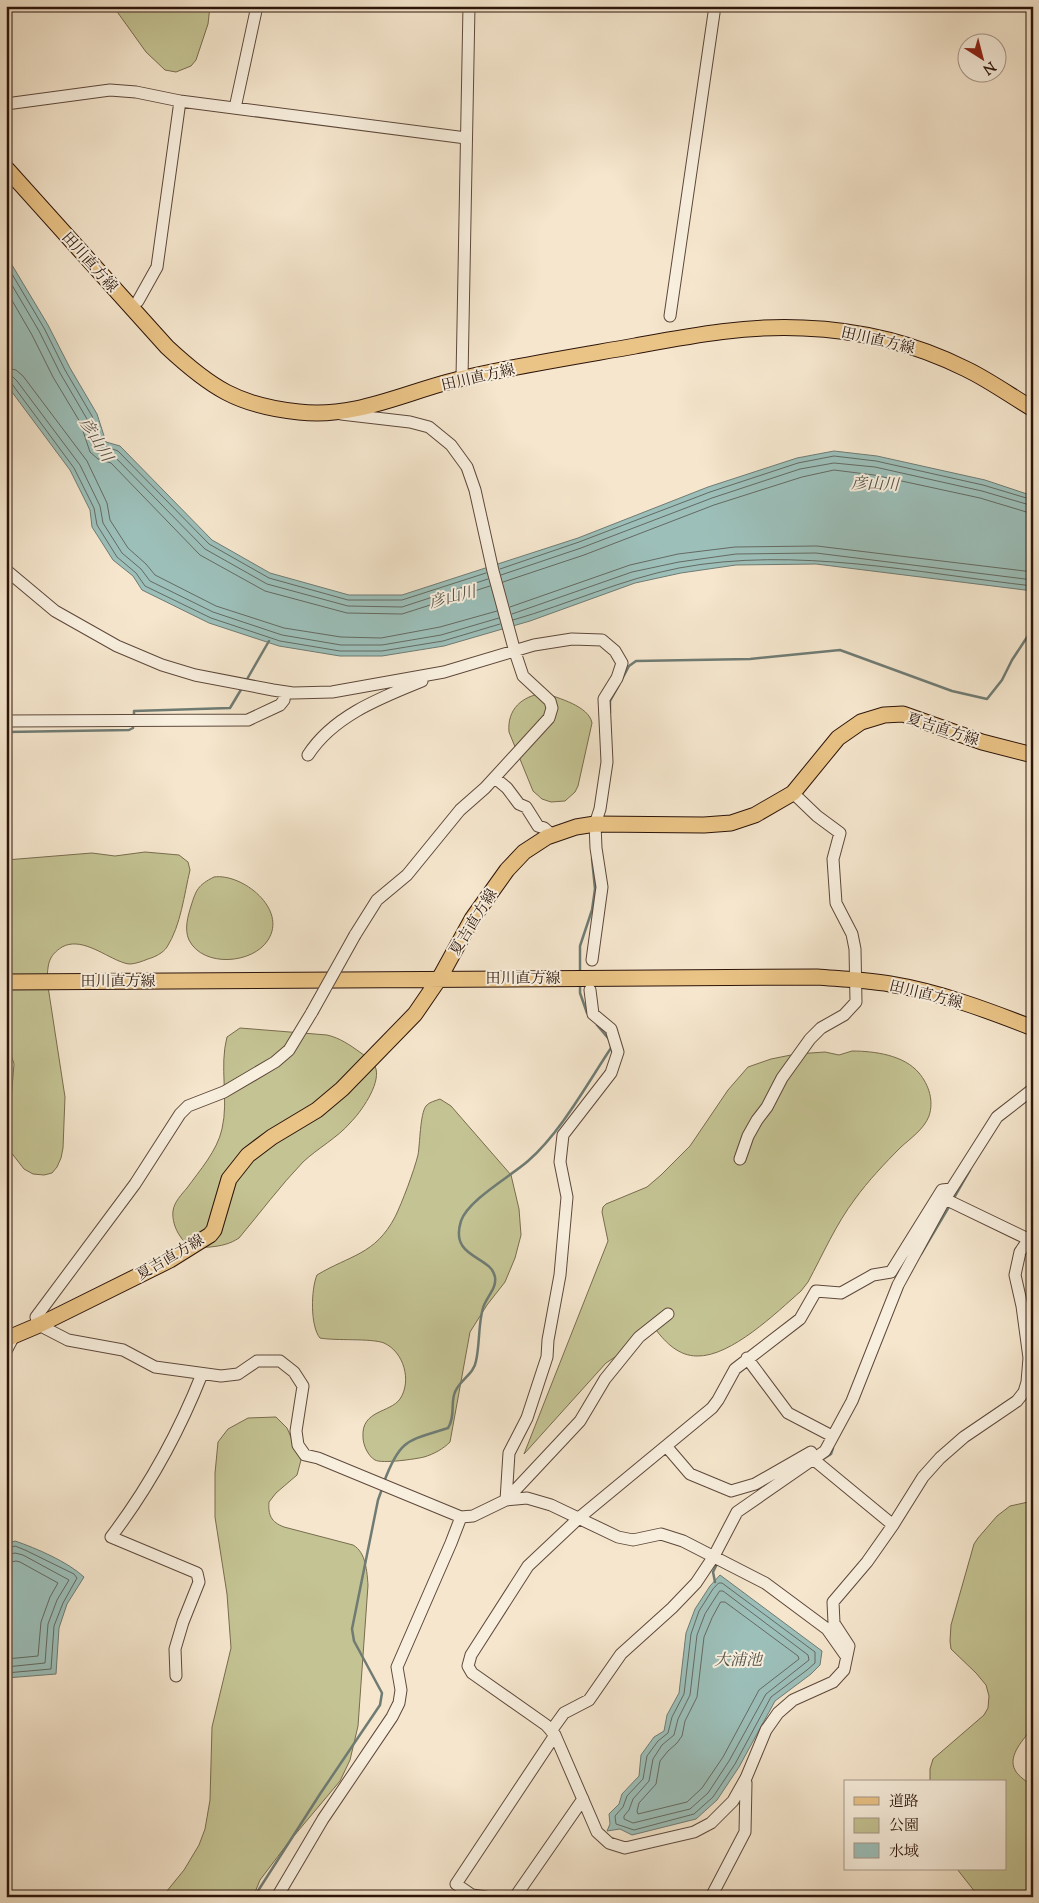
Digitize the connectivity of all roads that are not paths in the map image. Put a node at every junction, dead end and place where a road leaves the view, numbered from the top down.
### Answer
1 (257, 6) edge
2 (469, 6) edge
3 (715, 6) edge
4 (180, 102) junction
5 (6, 104) edge
6 (235, 108) junction
7 (466, 138) junction
8 (6, 168) edge
9 (138, 301) dead end
10 (670, 316) dead end
11 (462, 378) junction
12 (1033, 409) edge
13 (332, 413) junction
14 (6, 570) edge
15 (515, 652) junction
16 (444, 672) junction
17 (285, 692) junction
18 (6, 721) edge
19 (308, 755) dead end
20 (1033, 755) edge
21 (495, 778) junction
22 (793, 793) junction
23 (595, 824) junction
24 (552, 835) junction
25 (592, 960) dead end
26 (6, 974) edge
27 (441, 975) junction
28 (855, 976) junction
29 (6, 982) edge
30 (590, 990) dead end
31 (1033, 1020) edge
32 (1033, 1028) edge
33 (1033, 1089) edge
34 (740, 1160) dead end
35 (950, 1198) junction
36 (1031, 1236) edge
37 (668, 1314) dead end
38 (39, 1325) junction
39 (10, 1338) edge
40 (6, 1352) edge
41 (747, 1358) junction
42 (202, 1374) junction
43 (832, 1436) junction
44 (666, 1446) junction
45 (825, 1451) junction
46 (813, 1459) junction
47 (506, 1500) junction
48 (580, 1517) junction
49 (461, 1518) junction
50 (893, 1525) junction
51 (714, 1556) junction
52 (847, 1658) junction
53 (176, 1676) dead end
54 (553, 1733) junction
55 (746, 1778) junction
56 (583, 1799) junction
57 (277, 1897) edge
58 (486, 1897) edge
59 (515, 1897) edge
60 (711, 1897) edge

1 - 6 street
2 - 7 street
3 - 10 street
4 - 5 street
4 - 6 street
4 - 9 street
6 - 7 street
7 - 11 street
8 - 13 main road, 田川直方線
11 - 12 main road, 田川直方線
11 - 13 main road, 田川直方線
13 - 15 street
14 - 17 street
15 - 16 street
15 - 21 street
15 - 23 street
16 - 17 street
16 - 19 street
17 - 18 street
20 - 22 main road, 夏吉直方線
21 - 24 street
21 - 38 street, bridge
22 - 23 main road, 夏吉直方線
22 - 28 street
23 - 24 main road, 夏吉直方線
23 - 25 street
24 - 27 main road, 夏吉直方線
26 - 27 main road, 田川直方線
27 - 28 main road, 田川直方線
27 - 29 main road, 田川直方線
27 - 38 main road, 夏吉直方線
28 - 31 main road, 田川直方線
28 - 32 main road, 田川直方線
28 - 34 street
30 - 47 street
33 - 35 street
35 - 36 street
35 - 41 street
35 - 43 street
36 - 50 street
37 - 47 street
38 - 39 main road, 夏吉直方線
38 - 42 street
39 - 40 street
41 - 43 street
41 - 44 street
42 - 49 street
42 - 53 street
43 - 45 street
44 - 45 street
44 - 48 street
45 - 46 street
46 - 50 street
46 - 51 street
47 - 48 street
47 - 49 street
48 - 51 street
48 - 54 street
49 - 57 street
50 - 52 street
51 - 52 street
51 - 54 street
52 - 55 street
54 - 56 street
54 - 58 street
55 - 56 street
55 - 60 street
56 - 59 street

